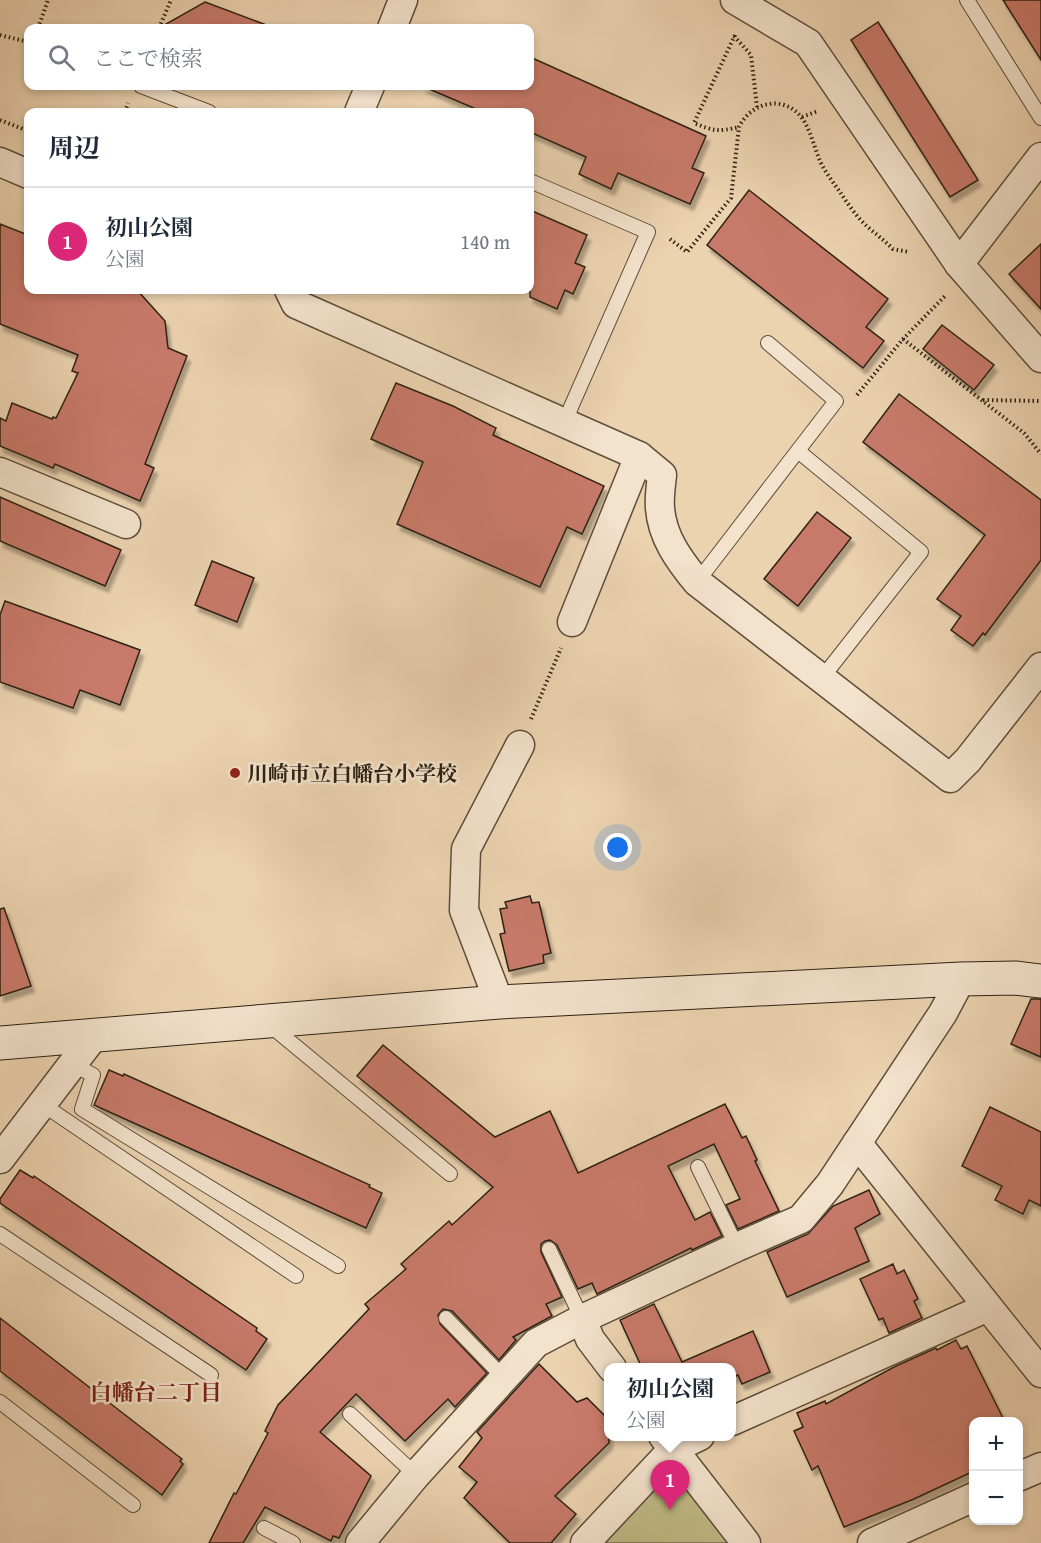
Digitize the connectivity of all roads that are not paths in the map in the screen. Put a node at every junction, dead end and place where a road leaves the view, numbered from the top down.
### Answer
1 (404, 0) edge
2 (735, 0) edge
3 (967, 0) edge
4 (394, 24) edge
5 (151, 90) edge
6 (199, 108) edge
7 (1041, 118) edge
8 (1041, 157) edge
9 (0, 162) edge
10 (24, 172) edge
11 (534, 184) edge
12 (959, 264) junction
13 (292, 294) edge
14 (768, 343) dead end
15 (1041, 358) edge
16 (566, 422) junction
17 (798, 451) junction
18 (639, 456) junction
19 (0, 472) edge
20 (126, 524) dead end
21 (697, 582) junction
22 (572, 622) road end
23 (1041, 667) edge
24 (822, 678) junction
25 (520, 745) road end
26 (961, 979) junction
27 (1041, 981) edge
28 (499, 1002) junction
29 (266, 1022) junction
30 (94, 1036) junction
31 (0, 1043) edge
32 (72, 1064) junction
33 (42, 1104) junction
34 (857, 1143) junction
35 (4, 1148) edge
36 (698, 1167) dead end
37 (450, 1174) dead end
38 (0, 1234) edge
39 (737, 1246) junction
40 (549, 1249) dead end
41 (338, 1266) dead end
42 (296, 1276) dead end
43 (988, 1307) junction
44 (446, 1318) dead end
45 (582, 1319) junction
46 (608, 1363) edge
47 (1041, 1373) edge
48 (212, 1375) dead end
49 (504, 1378) junction
50 (0, 1402) edge
51 (350, 1414) dead end
52 (736, 1419) edge
53 (668, 1443) edge
54 (1041, 1467) edge
55 (416, 1475) junction
56 (1023, 1475) edge
57 (969, 1499) edge
58 (133, 1505) dead end
59 (264, 1528) dead end
60 (293, 1543) edge
61 (360, 1543) edge
62 (585, 1543) edge
63 (746, 1543) edge
64 (872, 1543) edge

1 - 4 street
2 - 12 street
3 - 7 lane
5 - 6 lane
8 - 12 street
9 - 10 street
11 - 16 lane
12 - 15 street
13 - 16 street
14 - 17 lane
16 - 18 street
17 - 21 lane
17 - 24 lane
18 - 21 street
18 - 22 street
19 - 20 street
21 - 24 street
23 - 24 street
25 - 28 street
26 - 27 street
26 - 28 street
26 - 34 street
28 - 29 street
29 - 30 street
29 - 37 lane
30 - 31 street
30 - 32 street
32 - 33 street
32 - 41 lane
33 - 35 street
33 - 42 lane
34 - 39 street
34 - 43 street
36 - 39 lane
38 - 48 lane
39 - 45 street
40 - 45 lane
43 - 47 street
43 - 52 street
44 - 49 lane
45 - 46 street
45 - 49 street
49 - 55 street
50 - 58 lane
51 - 55 lane
53 - 62 street
53 - 63 street
54 - 56 street
55 - 61 street
57 - 64 street
59 - 60 lane

